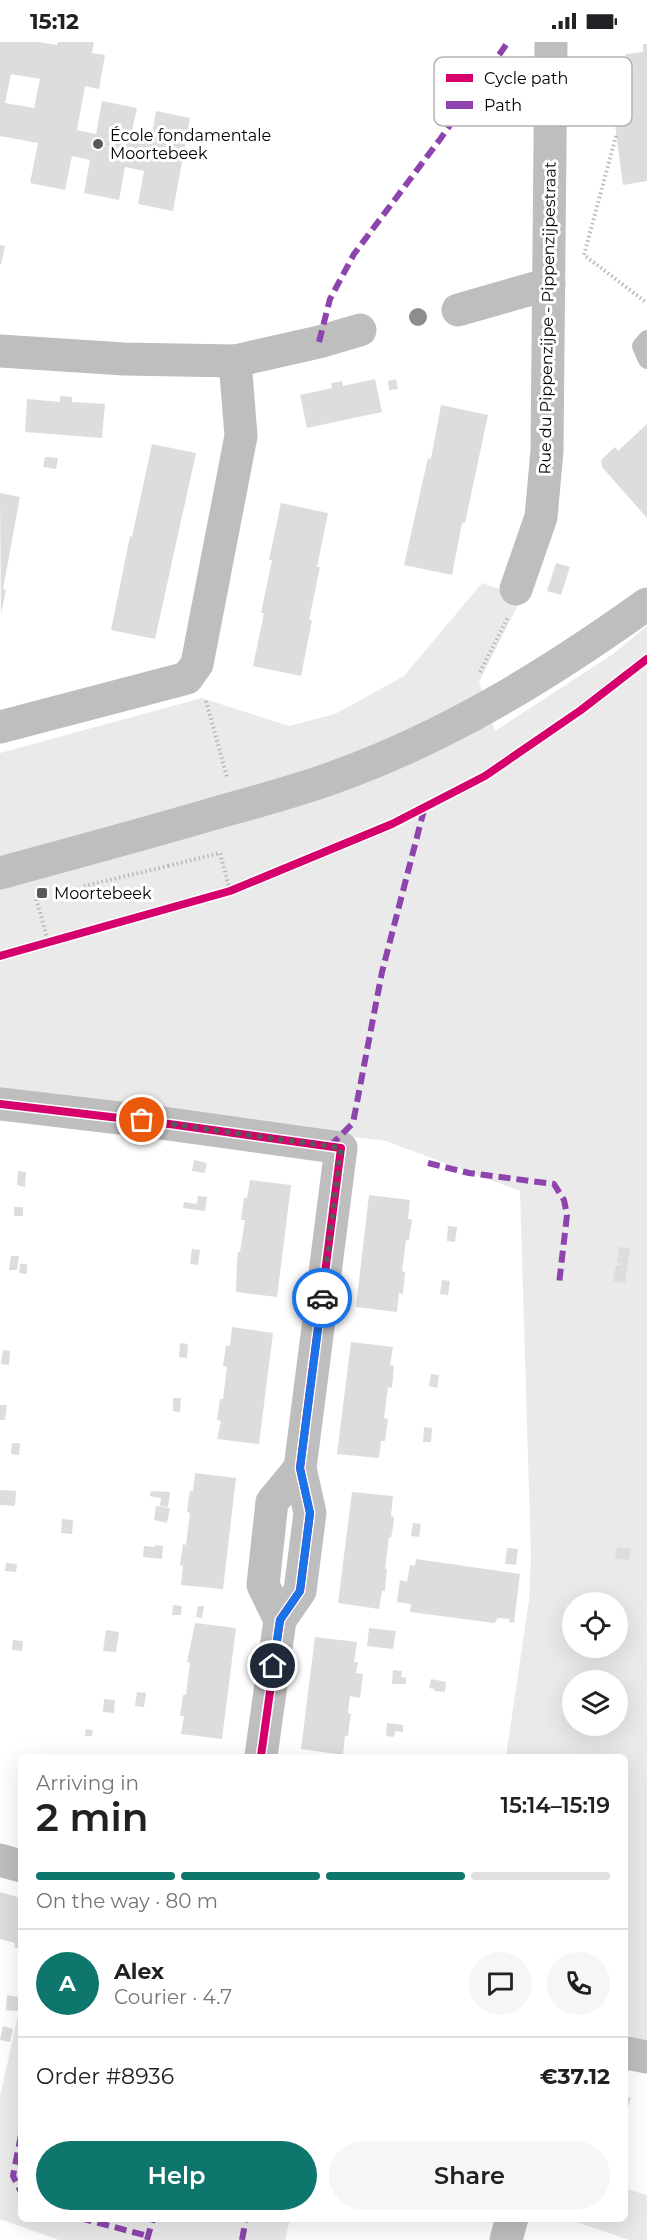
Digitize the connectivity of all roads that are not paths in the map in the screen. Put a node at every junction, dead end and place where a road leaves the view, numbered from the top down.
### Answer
1 (551, 42) edge
2 (551, 57) edge
3 (550, 126) edge
4 (549, 284) junction
5 (458, 310) dead end
6 (360, 330) dead end
7 (647, 339) edge
8 (0, 351) edge
9 (647, 360) edge
10 (236, 361) junction
11 (516, 589) road end
12 (647, 604) edge
13 (0, 727) edge
14 (0, 873) edge
15 (0, 1104) edge
16 (261, 1754) edge
17 (0, 1860) edge
18 (18, 1865) edge
19 (628, 2053) edge
20 (647, 2058) edge
21 (511, 2222) edge
22 (506, 2240) edge

1 - 2 street, Rue du Pippenzijpe - Pippenzijpestraat
3 - 4 street, Rue du Pippenzijpe - Pippenzijpestraat
4 - 5 street
4 - 11 street, Rue du Pippenzijpe - Pippenzijpestraat
6 - 10 street
7 - 9 lane
8 - 10 street
10 - 13 street
12 - 14 street
15 - 16 street
17 - 18 street
19 - 20 street
21 - 22 street

